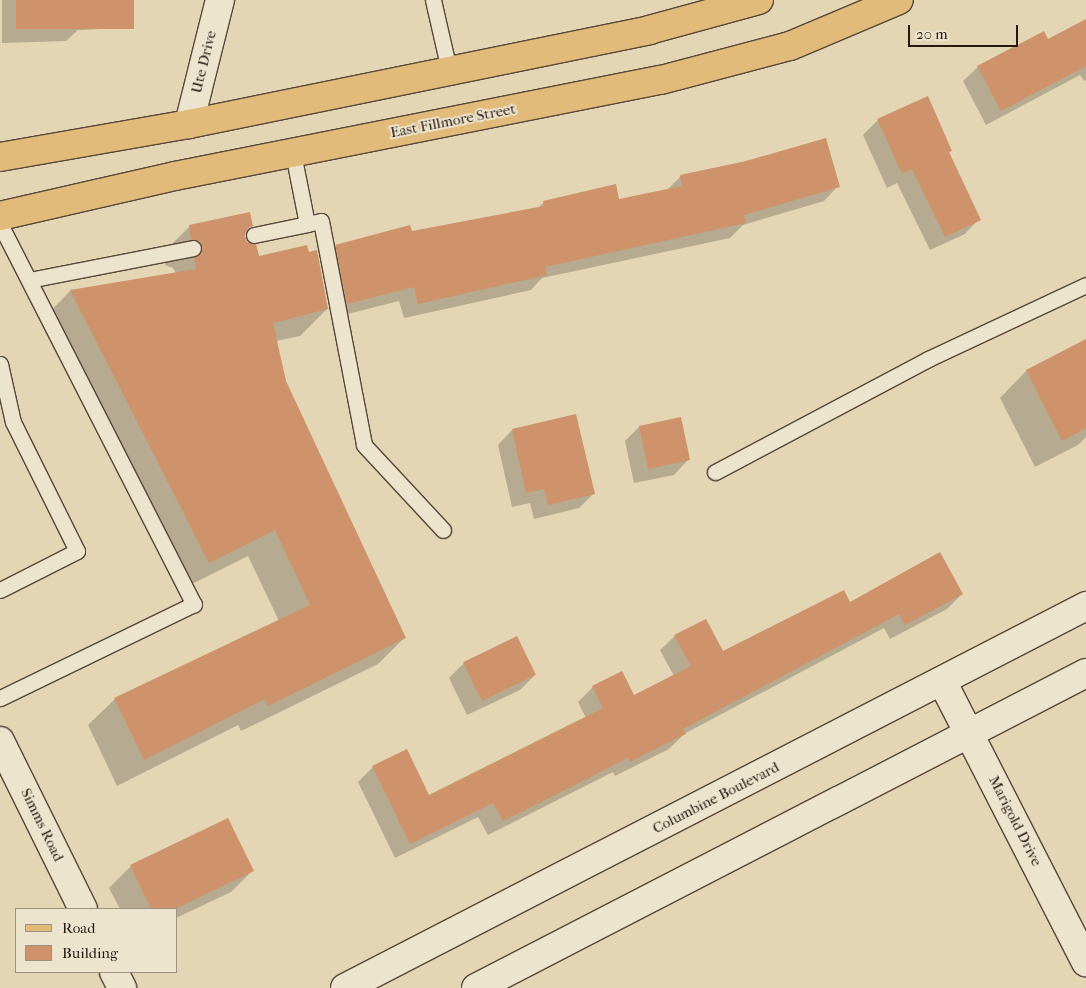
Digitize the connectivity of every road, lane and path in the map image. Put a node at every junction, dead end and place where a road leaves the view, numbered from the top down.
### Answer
1 (220, 0) edge
2 (433, 0) edge
3 (759, 0) edge
4 (899, 0) edge
5 (449, 70) junction
6 (189, 124) junction
7 (293, 152) junction
8 (0, 158) edge
9 (0, 216) edge
10 (0, 224) edge
11 (307, 224) junction
12 (254, 235) dead end
13 (193, 248) dead end
14 (29, 280) junction
15 (1086, 285) edge
16 (0, 364) edge
17 (7, 425) edge
18 (715, 472) dead end
19 (443, 530) dead end
20 (0, 590) edge
21 (1086, 606) edge
22 (1086, 673) edge
23 (942, 682) junction
24 (0, 698) edge
25 (970, 732) junction
26 (0, 741) edge
27 (83, 908) edge
28 (1086, 962) edge
29 (114, 973) edge
30 (122, 988) edge
31 (345, 988) edge
32 (476, 988) edge

1 - 6 street, Ute Drive
2 - 5 lane
3 - 5 main road
4 - 7 main road, East Fillmore Street
5 - 6 main road
6 - 8 main road
7 - 9 main road, East Fillmore Street
7 - 11 lane
10 - 14 lane
11 - 12 lane
11 - 19 lane
13 - 14 lane
14 - 24 lane
15 - 18 lane
16 - 17 lane
17 - 20 lane
21 - 23 street, Columbine Boulevard
22 - 25 street
23 - 25 street, Marigold Drive
23 - 31 street, Columbine Boulevard
25 - 28 street, Marigold Drive
25 - 32 street
26 - 27 street, Simms Road
29 - 30 street

